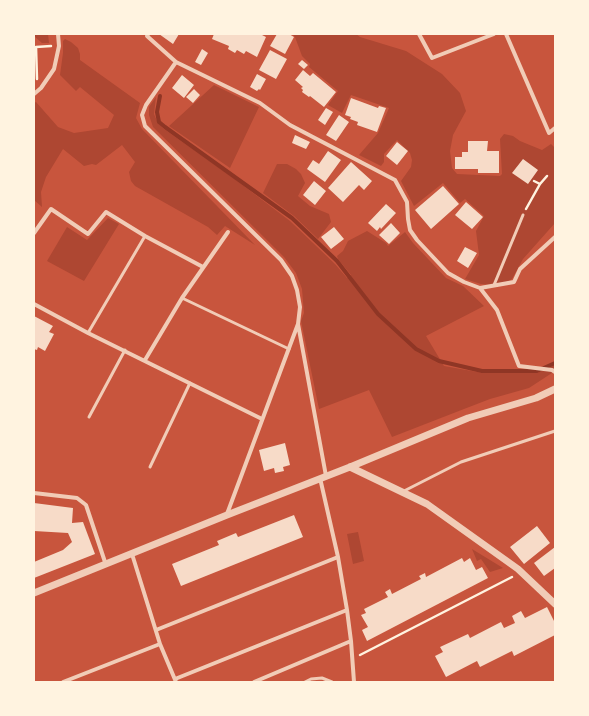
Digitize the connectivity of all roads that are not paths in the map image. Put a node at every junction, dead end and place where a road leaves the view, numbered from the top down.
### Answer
1 (58, 34) edge
2 (148, 34) edge
3 (419, 34) edge
4 (494, 34) edge
5 (506, 34) edge
6 (176, 62) junction
7 (35, 93) edge
8 (555, 128) edge
9 (523, 215) road end
10 (228, 232) dead end
11 (34, 233) edge
12 (145, 236) junction
13 (555, 237) edge
14 (203, 267) junction
15 (494, 285) junction
16 (480, 288) junction
17 (182, 298) junction
18 (34, 304) edge
19 (298, 324) junction
20 (88, 333) junction
21 (289, 349) junction
22 (125, 350) junction
23 (145, 360) junction
24 (555, 372) edge
25 (190, 383) junction
26 (555, 389) edge
27 (89, 417) dead end
28 (262, 419) junction
29 (555, 431) edge
30 (150, 467) dead end
31 (350, 467) junction
32 (323, 477) junction
33 (403, 492) junction
34 (34, 493) edge
35 (227, 515) junction
36 (132, 554) junction
37 (338, 557) junction
38 (106, 565) junction
39 (34, 593) edge
40 (555, 604) edge
41 (347, 610) junction
42 (156, 630) junction
43 (351, 641) junction
44 (160, 644) junction
45 (176, 681) edge
46 (63, 682) edge
47 (254, 682) edge
48 (305, 682) edge
49 (332, 682) edge
50 (354, 682) edge

1 - 7 street
2 - 6 street
3 - 4 street
5 - 8 street
6 - 16 street
6 - 19 street
9 - 15 lane
10 - 14 street
11 - 12 street
12 - 14 street
12 - 20 lane
13 - 15 street
14 - 17 street
15 - 16 lane
16 - 24 street
17 - 21 lane
17 - 23 street
18 - 20 street
19 - 21 street
19 - 32 street
20 - 22 street
21 - 28 street
22 - 23 street
22 - 27 lane
23 - 25 street
25 - 28 street
25 - 30 lane
26 - 31 street
28 - 35 street
29 - 33 lane
31 - 32 street
31 - 33 street
32 - 35 street
32 - 37 street
33 - 40 street
34 - 38 street
35 - 36 street
36 - 38 street
36 - 42 street
37 - 41 street
37 - 42 street
38 - 39 street
41 - 43 street
41 - 45 street
42 - 44 street
43 - 47 street
43 - 50 street
44 - 45 street
44 - 46 street
48 - 49 lane

